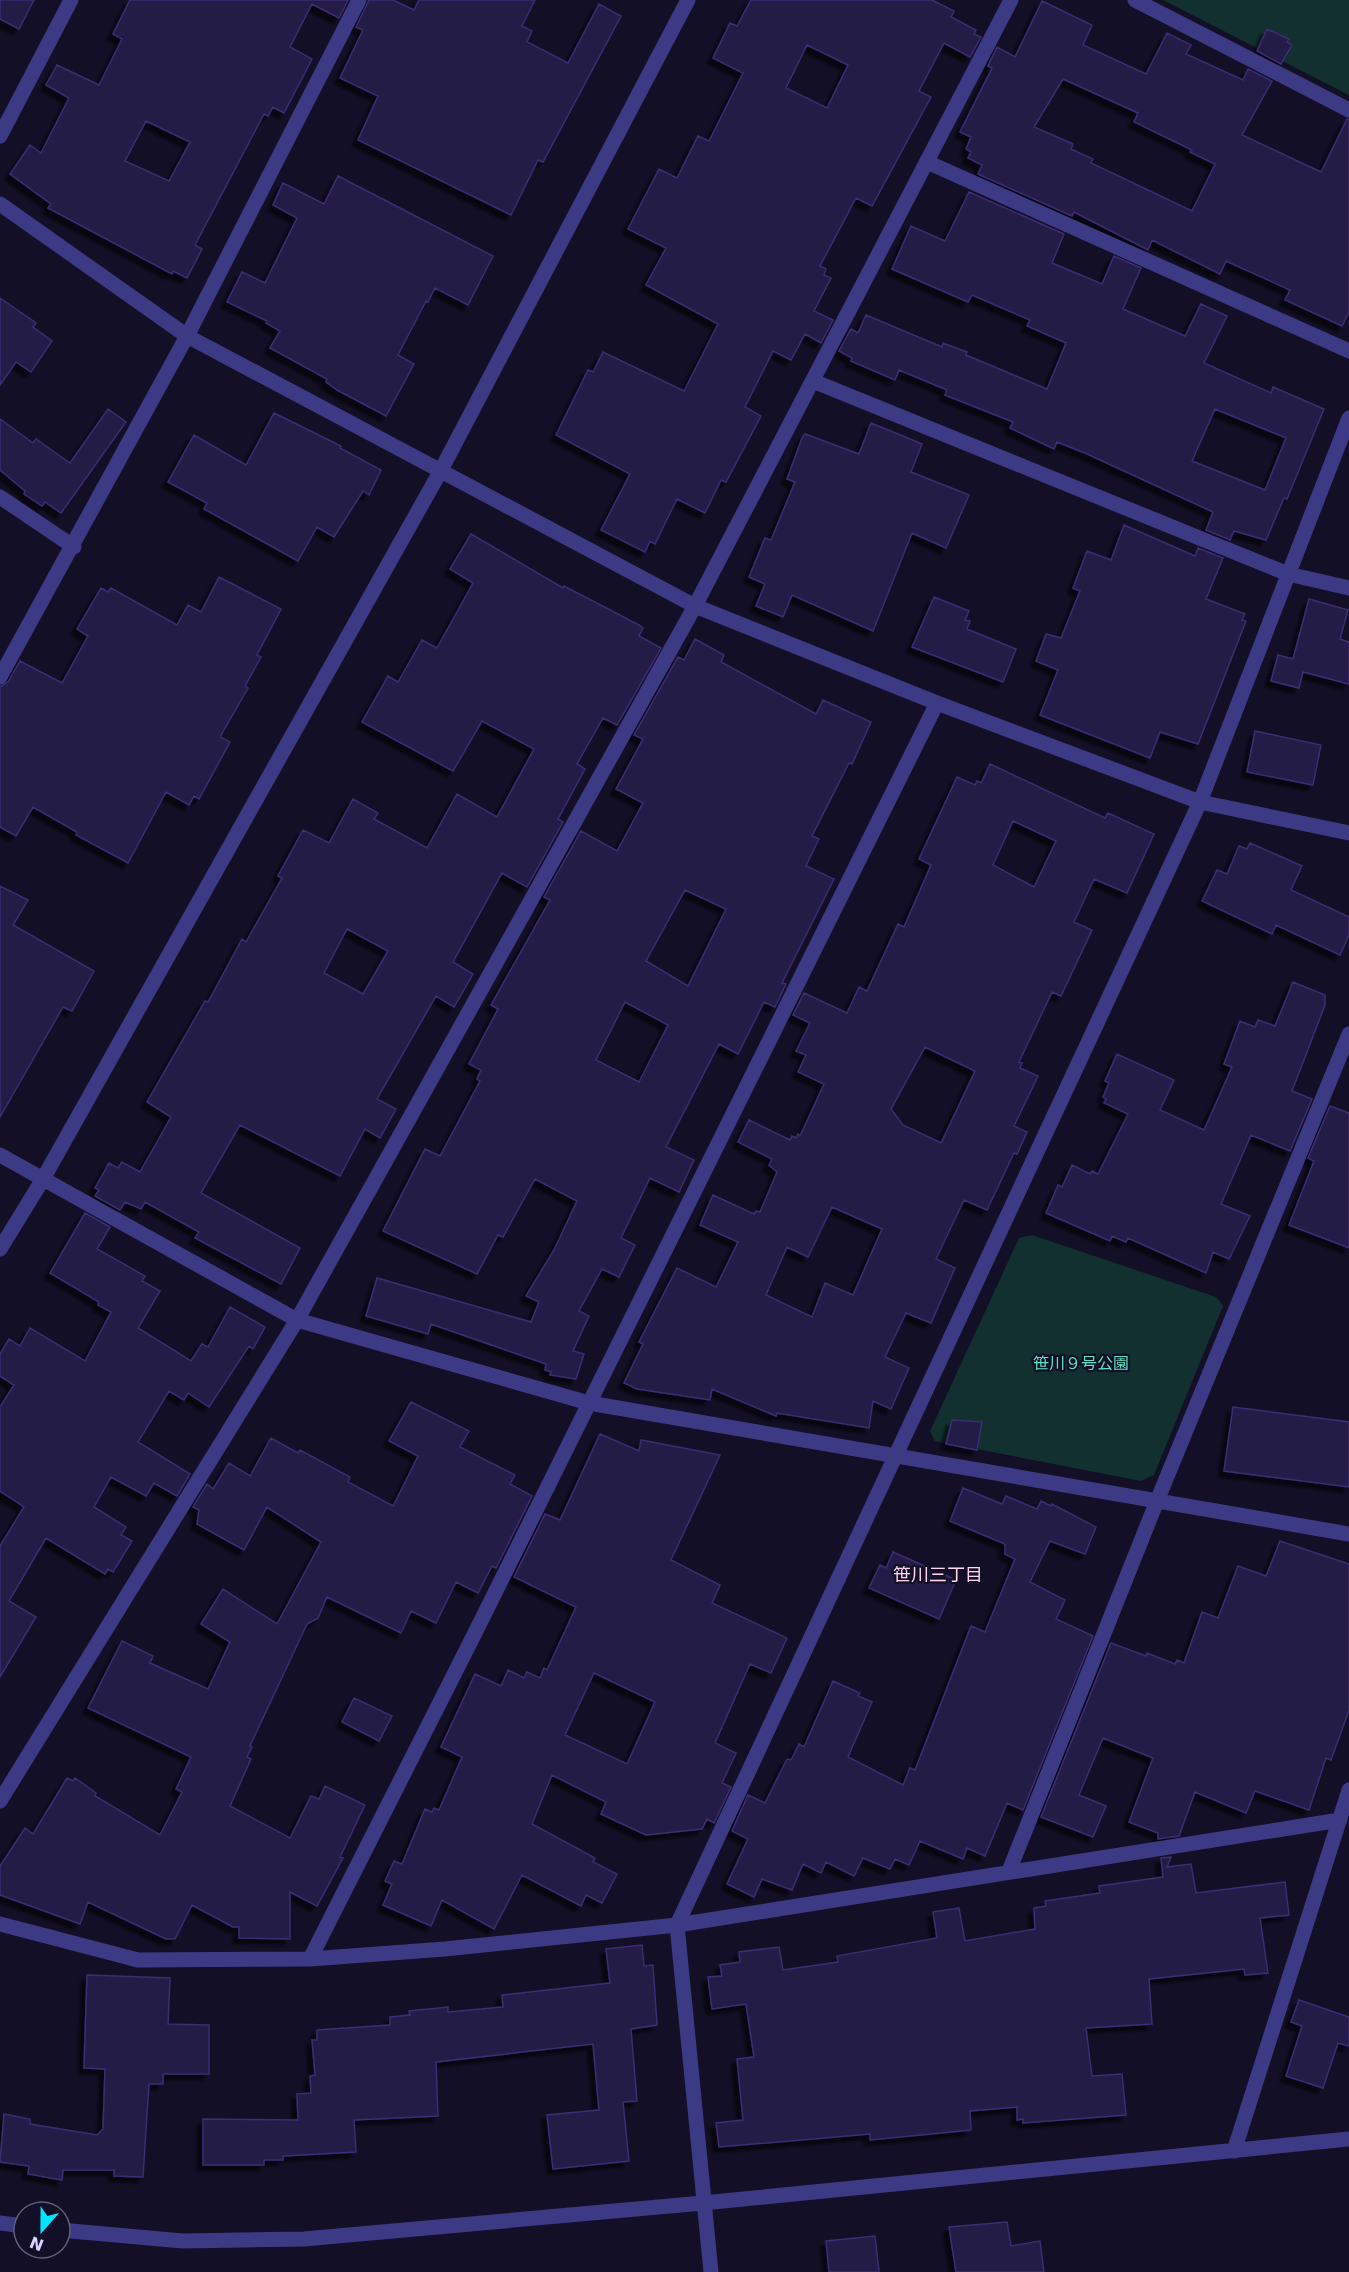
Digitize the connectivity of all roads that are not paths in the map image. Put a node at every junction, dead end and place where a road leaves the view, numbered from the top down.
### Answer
1 (71, 0) edge
2 (359, 0) edge
3 (688, 0) edge
4 (1011, 0) edge
5 (1135, 0) edge
6 (1349, 110) edge
7 (0, 136) edge
8 (927, 162) junction
9 (0, 204) edge
10 (188, 336) junction
11 (1349, 351) edge
12 (813, 381) junction
13 (1349, 418) edge
14 (440, 472) junction
15 (0, 497) edge
16 (74, 547) junction
17 (1288, 574) junction
18 (1349, 588) edge
19 (695, 606) junction
20 (0, 677) edge
21 (937, 703) junction
22 (1200, 802) junction
23 (1349, 833) edge
24 (1349, 1034) edge
25 (0, 1155) edge
26 (43, 1179) junction
27 (0, 1249) edge
28 (297, 1320) junction
29 (589, 1403) junction
30 (897, 1455) junction
31 (1157, 1502) junction
32 (1349, 1534) edge
33 (1349, 1790) edge
34 (0, 1801) edge
35 (1340, 1820) junction
36 (1009, 1871) junction
37 (0, 1924) edge
38 (677, 1925) junction
39 (310, 1959) junction
40 (1349, 2139) edge
41 (1234, 2151) junction
42 (703, 2203) junction
43 (72, 2231) edge
44 (711, 2272) edge

1 - 7 street
2 - 10 street
3 - 14 street
4 - 8 street
5 - 6 street
8 - 11 street
8 - 12 street
9 - 10 street
10 - 14 street
10 - 16 street
12 - 17 street
12 - 19 street
13 - 17 street
14 - 19 street
14 - 26 street
15 - 16 street
16 - 20 street
17 - 18 street
17 - 22 street
19 - 21 street
19 - 28 street
21 - 22 street
21 - 29 street
22 - 23 street
22 - 30 street
24 - 31 street
25 - 26 street
26 - 27 street
26 - 28 street
28 - 29 street
28 - 34 street
29 - 30 street
29 - 39 street
30 - 31 street
30 - 38 street
31 - 32 street
31 - 36 street
33 - 35 street
35 - 36 street
35 - 41 street
36 - 38 street
37 - 39 street
38 - 39 street
38 - 42 street
40 - 41 street
41 - 42 street
42 - 43 street
42 - 44 street

